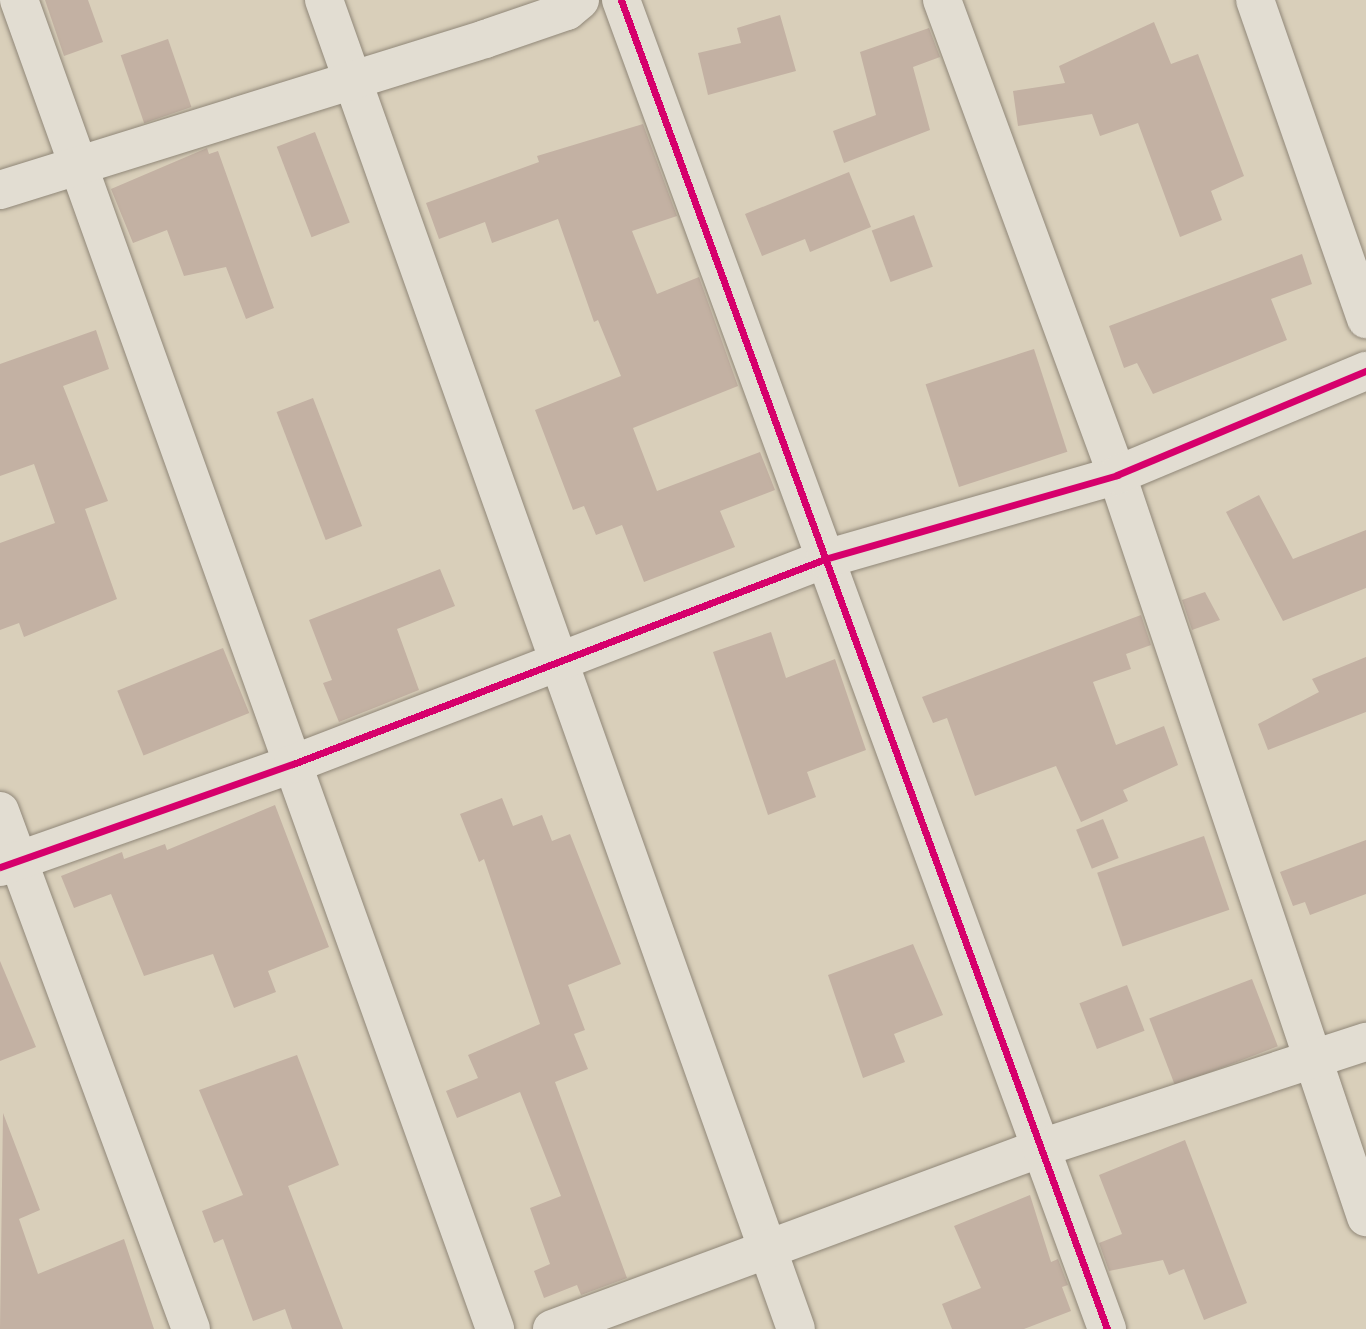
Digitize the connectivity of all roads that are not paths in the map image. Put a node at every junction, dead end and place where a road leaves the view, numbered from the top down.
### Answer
1 (19, 0) edge
2 (324, 0) edge
3 (580, 0) edge
4 (621, 0) edge
5 (942, 0) edge
6 (1255, 0) edge
7 (351, 77) junction
8 (78, 164) junction
9 (0, 190) edge
10 (1366, 319) edge
11 (1366, 371) edge
12 (1117, 475) junction
13 (825, 559) junction
14 (560, 664) junction
15 (293, 764) junction
16 (0, 811) edge
17 (9, 863) edge
18 (1366, 1042) edge
19 (1310, 1063) junction
20 (1041, 1148) junction
21 (1366, 1217) edge
22 (768, 1249) junction
23 (191, 1329) edge
24 (495, 1329) edge
25 (552, 1329) edge
26 (796, 1329) edge
27 (1107, 1329) edge

1 - 8 street
2 - 7 street
3 - 7 street
4 - 13 street
5 - 12 street
6 - 10 street
7 - 8 street
7 - 14 street
8 - 9 street
8 - 15 street
11 - 12 street
12 - 13 street
12 - 19 street
13 - 14 street
13 - 20 street
14 - 15 street
14 - 22 street
15 - 17 street
15 - 24 street
16 - 17 street
17 - 23 street
18 - 19 street
19 - 20 street
19 - 21 street
20 - 22 street
20 - 27 street
22 - 25 street
22 - 26 street

